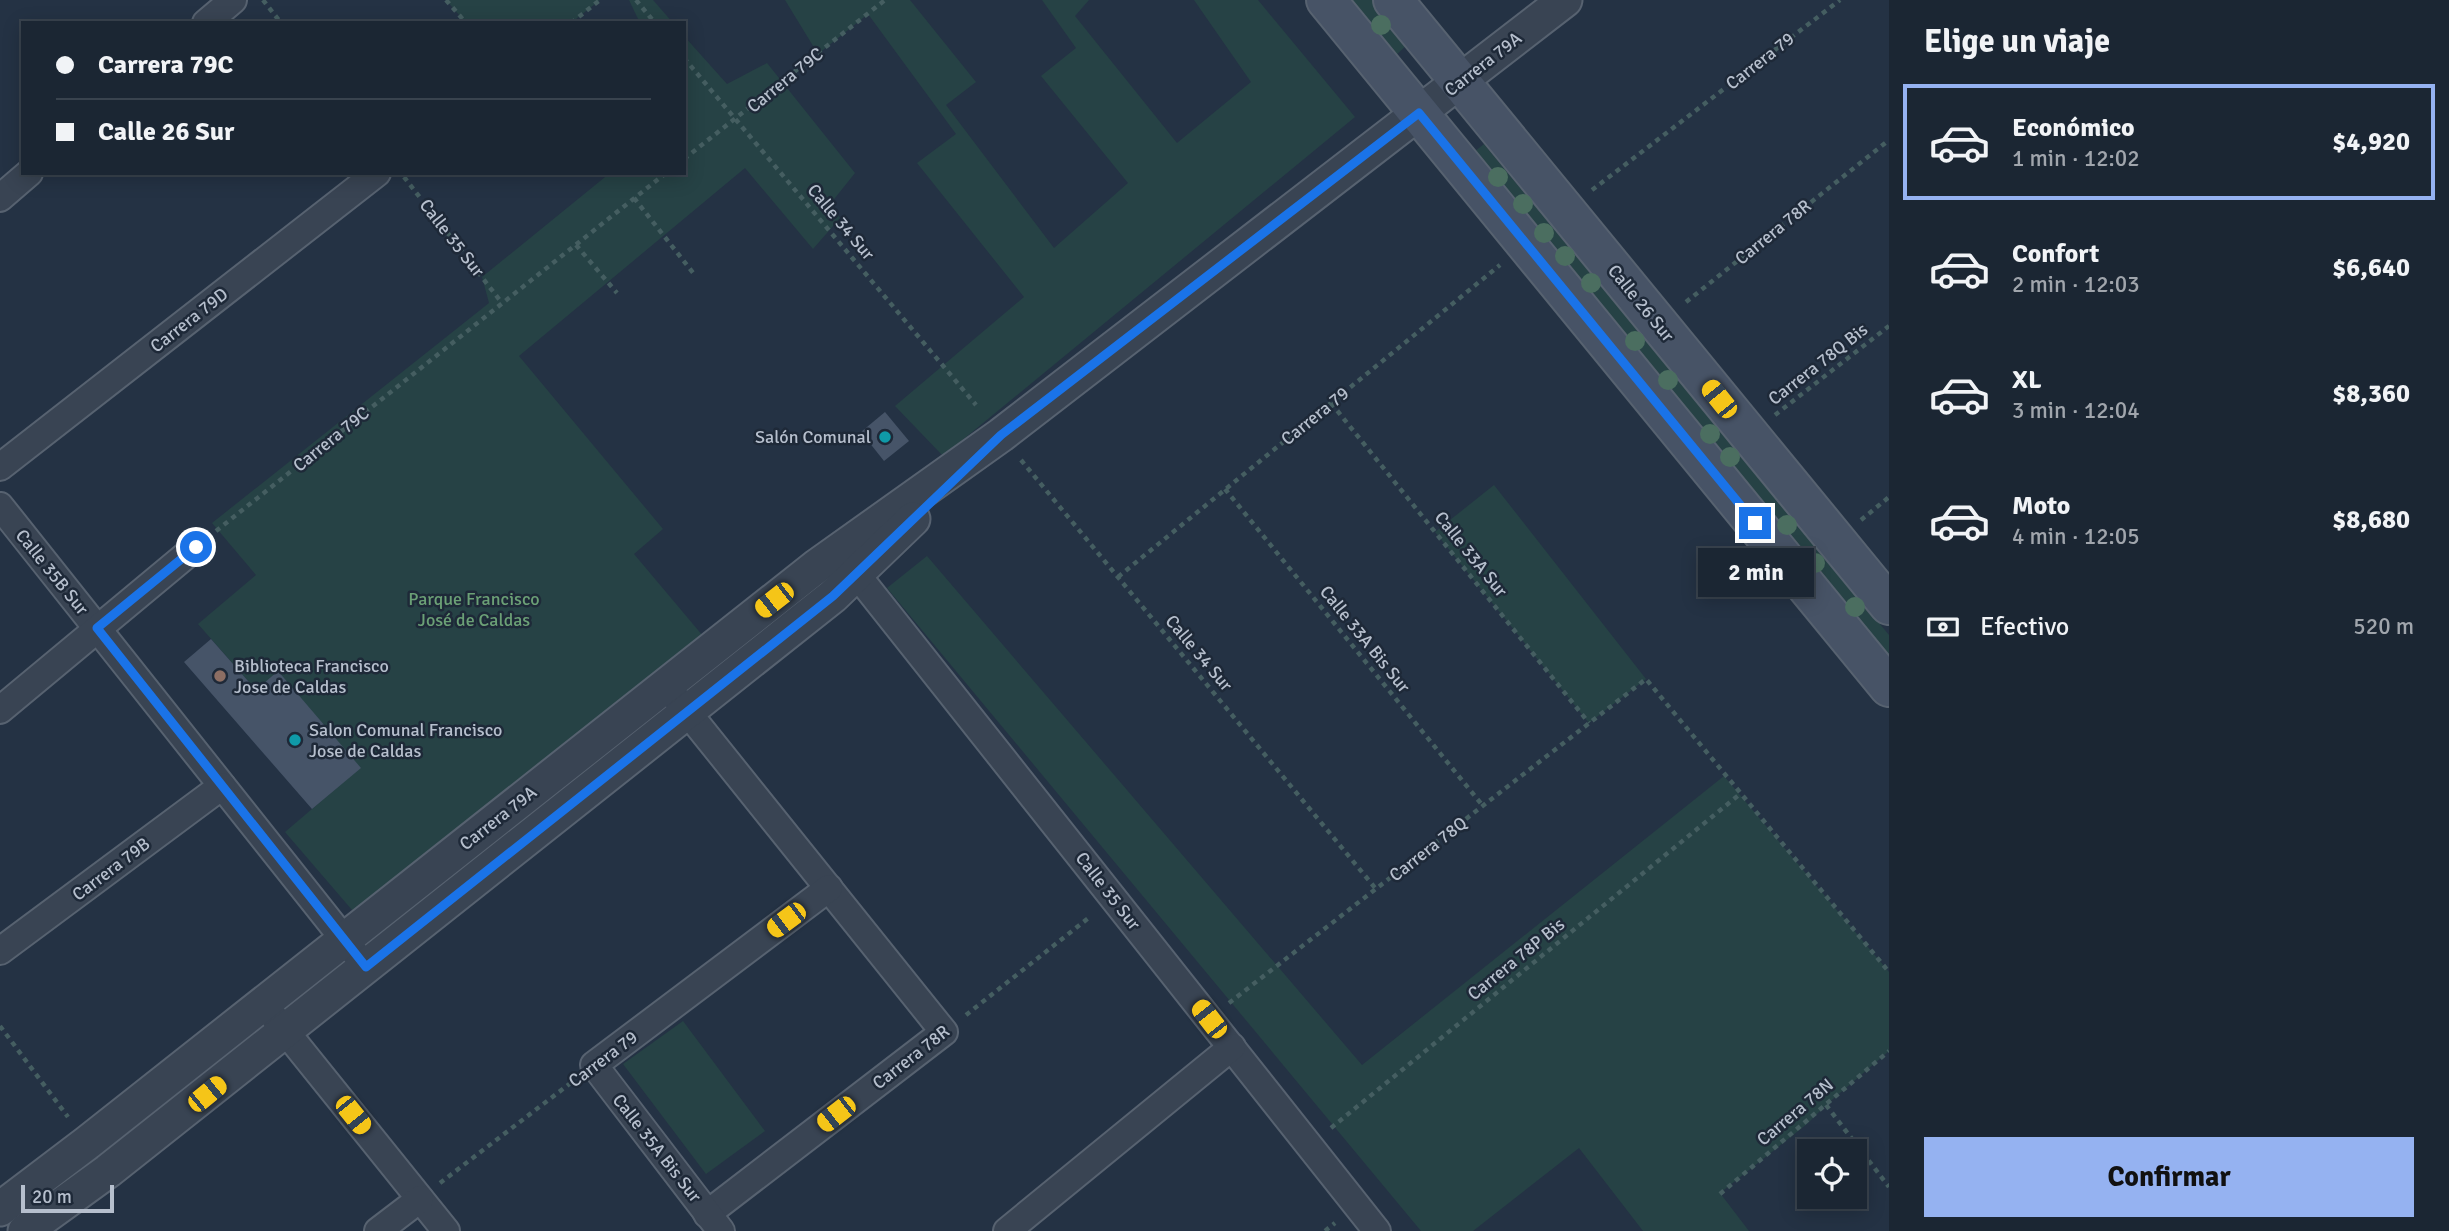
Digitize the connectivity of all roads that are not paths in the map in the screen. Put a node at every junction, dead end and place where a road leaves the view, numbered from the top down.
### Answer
1 (233, 0) edge
2 (1326, 0) edge
3 (1393, 0) edge
4 (1565, 0) edge
5 (208, 21) edge
6 (1460, 82) junction
7 (1419, 113) junction
8 (27, 175) edge
9 (374, 175) edge
10 (0, 198) edge
11 (0, 467) edge
12 (0, 506) edge
13 (196, 547) road end
14 (847, 562) junction
15 (1889, 605) edge
16 (97, 628) junction
17 (666, 685) junction
18 (1889, 687) edge
19 (0, 710) edge
20 (687, 711) junction
21 (222, 786) junction
22 (829, 888) junction
23 (345, 940) junction
24 (0, 951) edge
25 (366, 967) junction
26 (263, 1004) junction
27 (285, 1031) junction
28 (1232, 1047) junction
29 (594, 1065) joint
30 (420, 1199) junction
31 (0, 1209) edge
32 (714, 1222) edge
33 (25, 1231) edge
34 (378, 1231) edge
35 (446, 1231) edge
36 (1007, 1231) edge
37 (1377, 1231) edge

1 - 5 street
2 - 7 main road
3 - 6 main road, Calle 26 Sur
4 - 6 street, Carrera 79A
6 - 7 street, Carrera 79A
6 - 15 main road, Calle 26 Sur
7 - 14 street, Carrera 79A
7 - 18 main road
8 - 10 street
9 - 11 street, Carrera 79D
12 - 16 street, Calle 35B Sur
13 - 16 street
14 - 17 street, Carrera 79A
14 - 20 street, Carrera 79A
14 - 28 street, Calle 35 Sur
16 - 19 street
16 - 21 street, Calle 35B Sur
17 - 20 street
17 - 23 street, Carrera 79A
20 - 22 street
20 - 25 street, Carrera 79A
21 - 23 street, Calle 35B Sur
21 - 24 street, Carrera 79B
22 - 29 street, Carrera 79
22 - 32 street, Carrera 78R
23 - 25 street, Calle 35B Sur
23 - 26 street, Carrera 79A
25 - 27 street, Carrera 79A
26 - 27 street
26 - 31 street, Carrera 79A
27 - 30 street
27 - 33 street, Carrera 79A
28 - 36 street
28 - 37 street, Calle 35 Sur
29 - 32 street, Calle 35A Bis Sur
30 - 34 street
30 - 35 street

